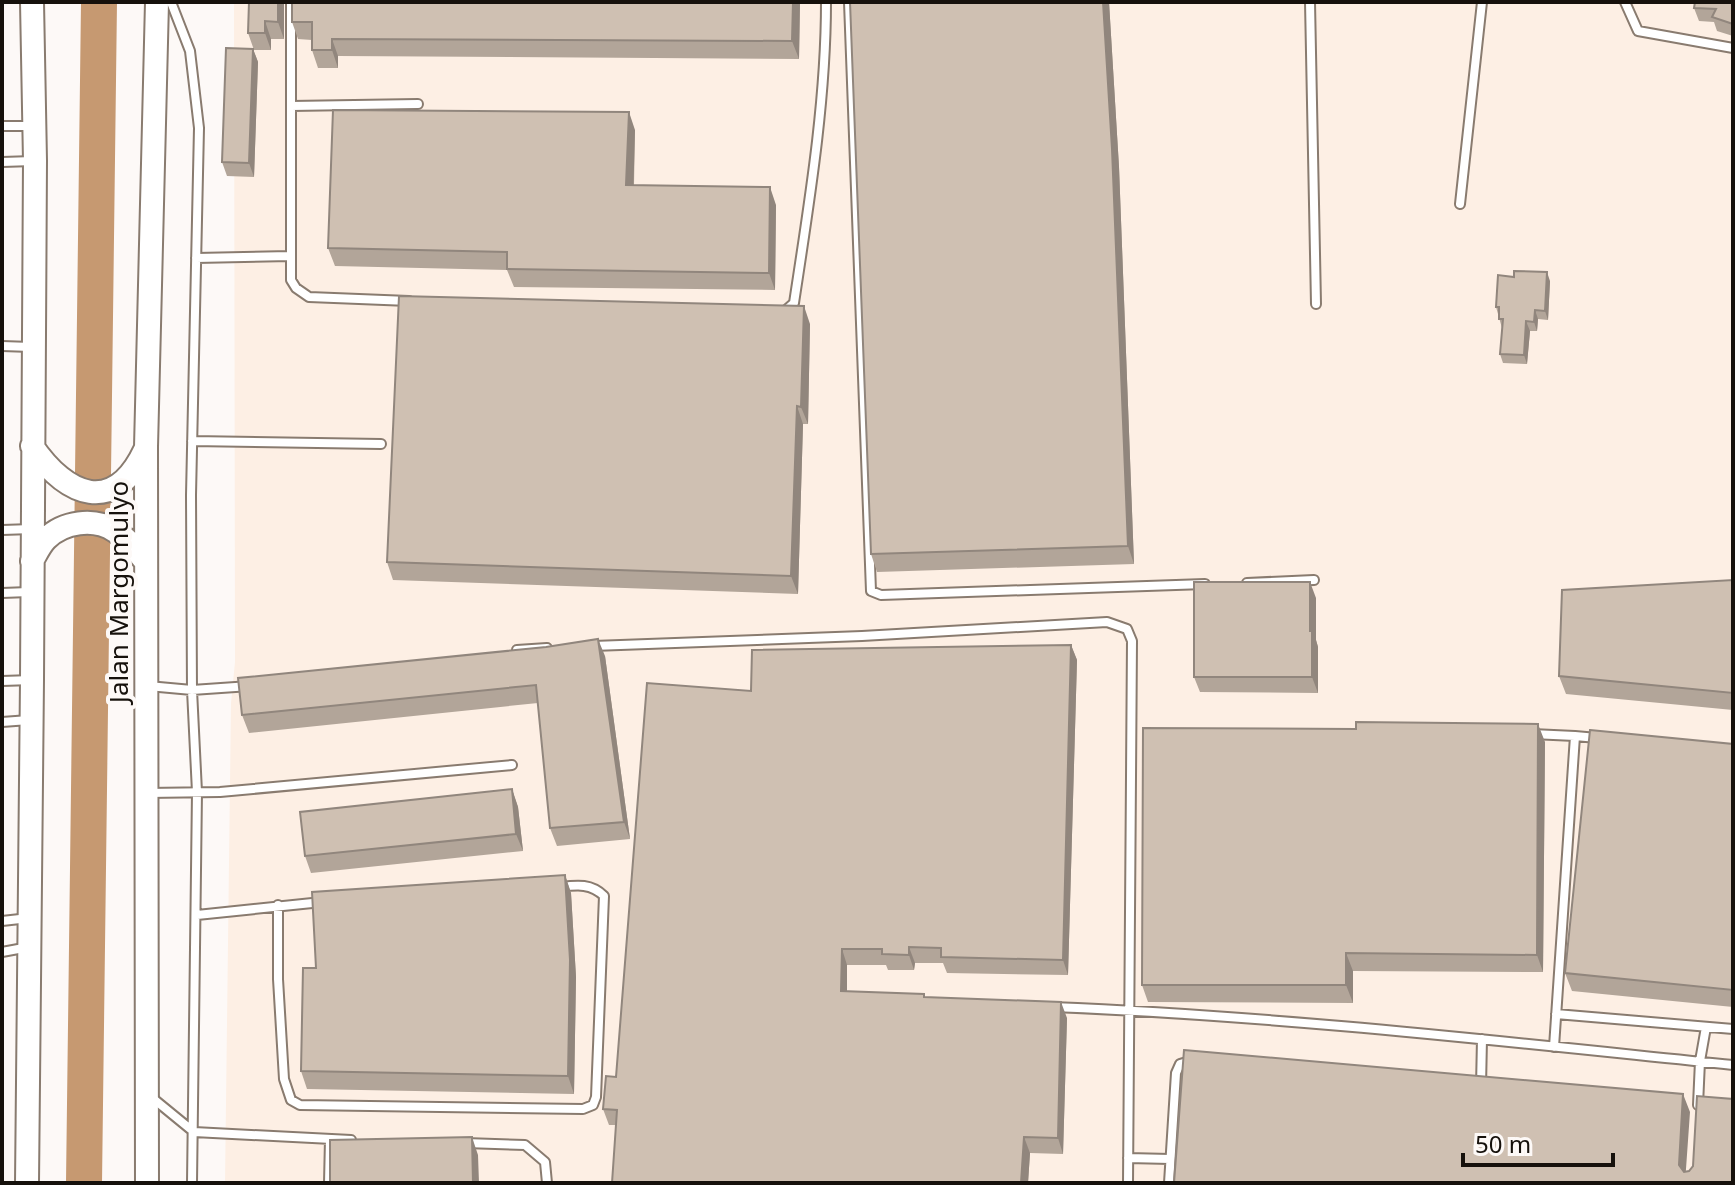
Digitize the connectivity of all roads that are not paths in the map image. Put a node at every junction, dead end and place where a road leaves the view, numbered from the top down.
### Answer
1 (32, 2) edge
2 (157, 2) edge
3 (171, 2) edge
4 (291, 2) edge
5 (826, 2) edge
6 (849, 2) edge
7 (1310, 2) edge
8 (1482, 2) edge
9 (1625, 2) edge
10 (1733, 48) edge
11 (418, 104) dead end
12 (291, 106) junction
13 (2, 126) edge
14 (34, 126) junction
15 (35, 161) junction
16 (2, 162) edge
17 (1460, 204) dead end
18 (290, 256) junction
19 (196, 258) junction
20 (419, 302) edge
21 (1316, 304) dead end
22 (782, 312) edge
23 (2, 346) edge
24 (32, 347) junction
25 (192, 441) junction
26 (381, 444) dead end
27 (38, 455) junction
28 (142, 457) junction
29 (2, 530) edge
30 (36, 544) junction
31 (142, 557) junction
32 (1314, 580) dead end
33 (1237, 583) edge
34 (1221, 584) edge
35 (32, 592) junction
36 (2, 593) edge
37 (581, 646) edge
38 (565, 647) edge
39 (503, 652) edge
40 (32, 680) junction
41 (2, 681) edge
42 (257, 685) edge
43 (146, 686) junction
44 (192, 690) junction
45 (32, 720) junction
46 (2, 722) edge
47 (1529, 734) edge
48 (1575, 736) junction
49 (1606, 739) edge
50 (512, 765) dead end
51 (197, 792) junction
52 (146, 793) junction
53 (554, 887) edge
54 (339, 901) edge
55 (278, 905) junction
56 (197, 915) junction
57 (29, 918) junction
58 (2, 921) edge
59 (29, 947) junction
60 (2, 952) edge
61 (1034, 1006) edge
62 (1130, 1010) junction
63 (1556, 1014) junction
64 (1706, 1027) junction
65 (1733, 1029) edge
66 (1482, 1039) junction
67 (1554, 1047) junction
68 (1700, 1061) junction
69 (1205, 1062) edge
70 (1733, 1065) edge
71 (1466, 1085) edge
72 (1481, 1087) junction
73 (1497, 1088) edge
74 (149, 1096) junction
75 (1682, 1105) edge
76 (1698, 1106) junction
77 (1710, 1107) edge
78 (1697, 1122) edge
79 (194, 1132) junction
80 (330, 1139) junction
81 (360, 1140) edge
82 (450, 1143) edge
83 (1128, 1158) junction
84 (1170, 1159) junction
85 (27, 1183) edge
86 (147, 1183) edge
87 (192, 1183) edge
88 (329, 1183) edge
89 (547, 1183) edge
90 (1128, 1183) edge
91 (1169, 1183) edge

1 - 14 main road
2 - 28 main road, Jalan Margomulyo
3 - 19 lane
4 - 12 lane
5 - 22 lane
6 - 34 lane
7 - 21 lane
8 - 17 lane
9 - 10 lane
11 - 12 lane
12 - 18 lane
13 - 14 lane
14 - 15 main road
15 - 16 lane
15 - 24 main road
18 - 19 lane
18 - 20 lane
19 - 25 lane
23 - 24 lane
24 - 27 main road
25 - 26 lane
25 - 44 lane
27 - 28 main road
27 - 30 main road
28 - 31 main road, Jalan Margomulyo
29 - 30 lane
30 - 31 main road
30 - 35 main road
31 - 43 main road, Jalan Margomulyo
32 - 33 lane
35 - 36 lane
35 - 40 main road
37 - 62 lane
38 - 39 lane
40 - 41 lane
40 - 45 main road
42 - 44 lane
43 - 44 lane
43 - 52 main road, Jalan Margomulyo
44 - 51 lane
45 - 46 lane
45 - 57 main road
47 - 48 lane
48 - 49 lane
48 - 63 lane
50 - 51 lane
51 - 52 lane
51 - 56 lane
52 - 74 main road, Jalan Margomulyo
53 - 55 lane
54 - 55 lane
55 - 56 lane
56 - 79 lane
57 - 58 lane
57 - 59 main road
59 - 60 lane
59 - 85 main road
61 - 62 lane
62 - 66 lane
62 - 83 lane
63 - 64 lane
63 - 67 lane
64 - 65 lane
64 - 68 lane
66 - 67 lane
66 - 72 lane
67 - 68 lane
68 - 70 lane
68 - 76 lane
69 - 84 lane
71 - 72 lane
72 - 73 lane
74 - 79 lane
74 - 86 main road, Jalan Margomulyo
75 - 76 lane
76 - 77 lane
76 - 78 lane
79 - 80 lane
79 - 87 lane
80 - 81 lane
80 - 88 lane
82 - 89 lane
83 - 84 lane
83 - 90 lane
84 - 91 lane

